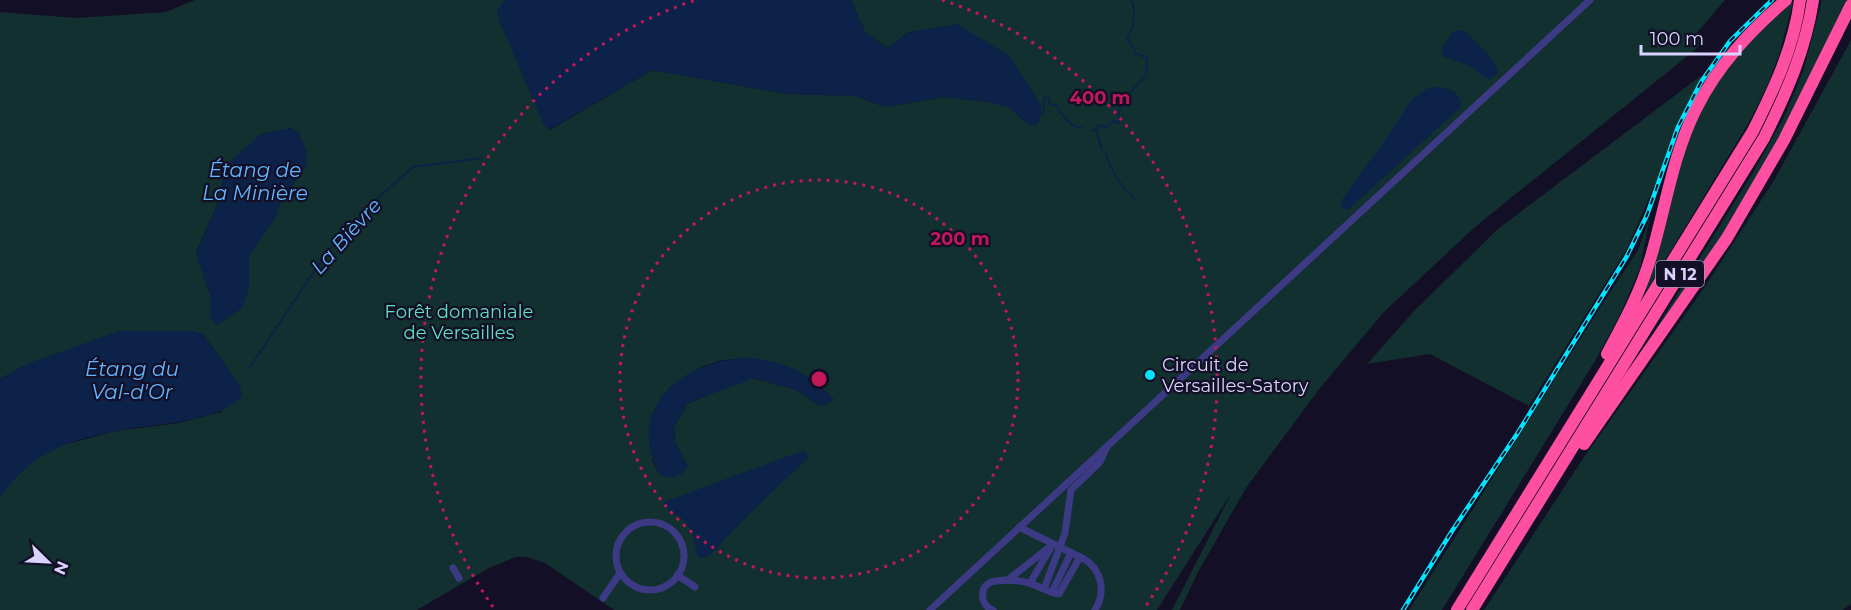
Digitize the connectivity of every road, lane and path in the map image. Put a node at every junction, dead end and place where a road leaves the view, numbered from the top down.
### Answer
1 (1590, 0) edge
2 (1800, 0) edge
3 (1813, 0) edge
4 (1783, 3) edge
5 (1851, 5) edge
6 (1603, 375) junction
7 (1107, 447) junction
8 (1564, 462) junction
9 (1019, 527) junction
10 (1056, 546) junction
11 (1071, 553) junction
12 (1080, 557) junction
13 (453, 568) dead end
14 (620, 573) junction
15 (677, 574) junction
16 (459, 579) dead end
17 (1009, 579) junction
18 (1030, 583) junction
19 (694, 587) dead end
20 (1044, 589) junction
21 (1052, 592) junction
22 (603, 598) dead end
23 (930, 610) edge
24 (993, 610) edge
25 (1095, 610) edge
26 (1457, 610) edge
27 (1472, 610) edge

1 - 7 street
2 - 6 highway, N 12
3 - 8 highway, N 12
4 - 6 highway
5 - 8 highway
6 - 26 highway, N 12
7 - 9 street
7 - 10 street
8 - 27 highway, N 12
9 - 10 street
9 - 23 street
10 - 11 street
10 - 17 street
10 - 18 street
10 - 20 street
11 - 12 street
11 - 21 street
12 - 21 street
12 - 25 street
13 - 16 street
14 - 15 street
14 - 15 street
14 - 22 street
15 - 19 street
17 - 18 street
17 - 24 street
18 - 20 street
20 - 21 street

